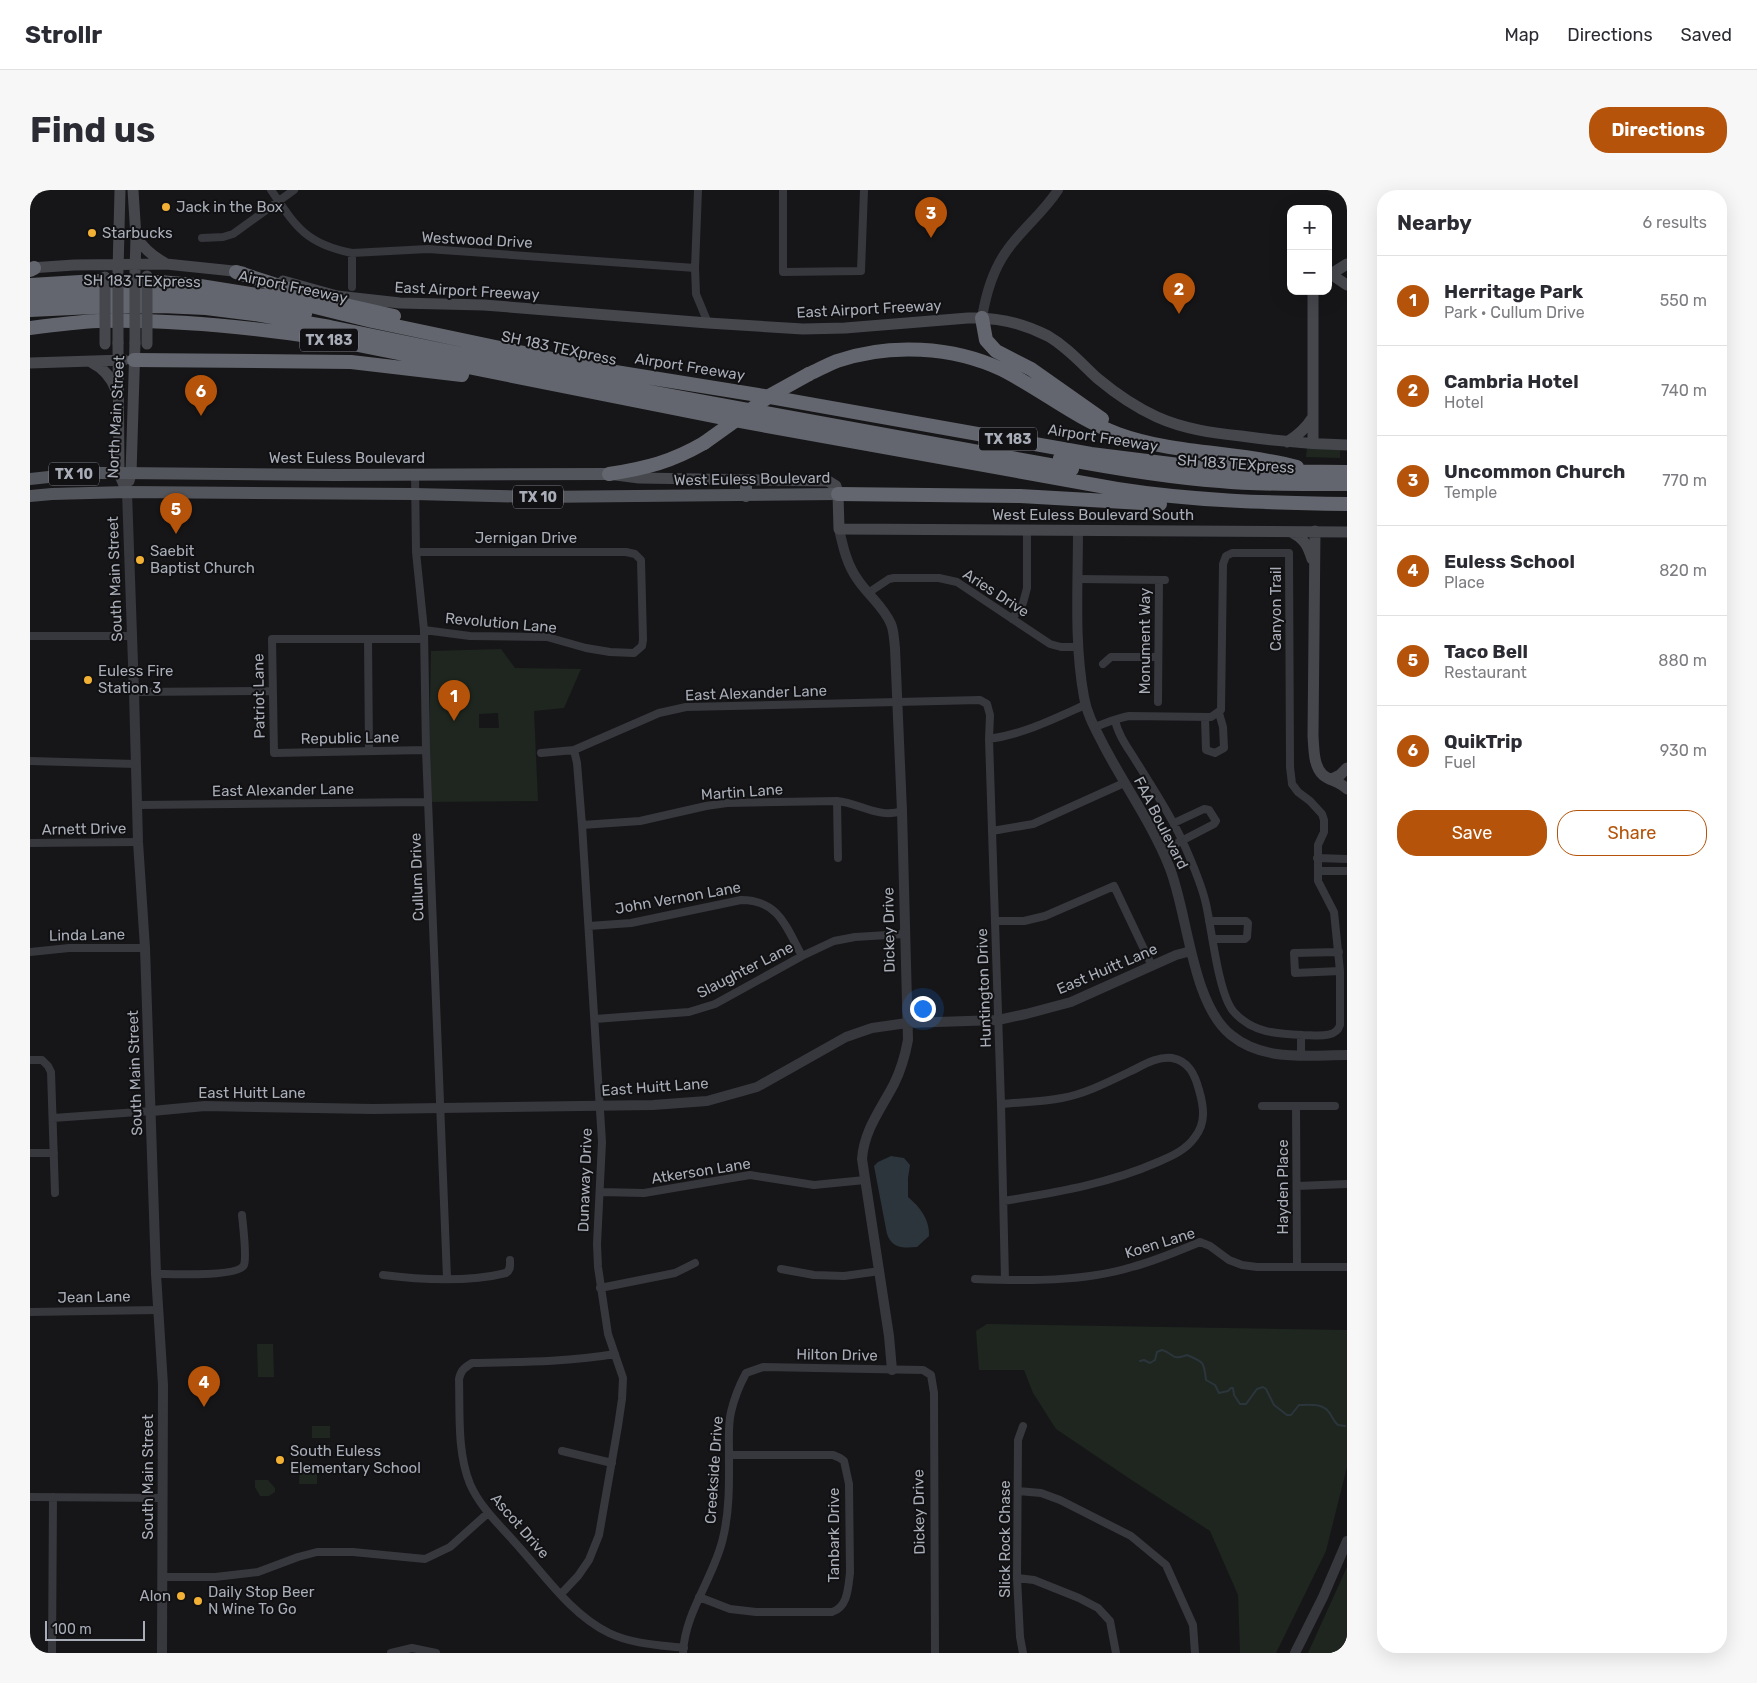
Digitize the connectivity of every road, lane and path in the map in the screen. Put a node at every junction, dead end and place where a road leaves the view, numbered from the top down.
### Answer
1 (120, 190) edge
2 (133, 190) edge
3 (271, 190) edge
4 (294, 190) edge
5 (698, 190) edge
6 (783, 190) edge
7 (864, 190) edge
8 (1058, 190) edge
9 (279, 201) junction
10 (136, 237) junction
11 (202, 238) dead end
12 (352, 253) junction
13 (87, 264) junction
14 (166, 264) junction
15 (1347, 264) edge
16 (695, 268) junction
17 (31, 269) edge
18 (118, 269) junction
19 (135, 269) junction
20 (236, 272) junction
21 (1332, 275) edge
22 (1332, 277) edge
23 (30, 285) edge
24 (1347, 285) edge
25 (352, 287) dead end
26 (1313, 295) edge
27 (30, 299) edge
28 (30, 310) edge
29 (982, 318) junction
30 (708, 324) junction
31 (30, 328) edge
32 (118, 360) junction
33 (134, 360) junction
34 (173, 360) junction
35 (89, 361) junction
36 (30, 363) edge
37 (609, 371) junction
38 (118, 395) junction
39 (623, 399) junction
40 (1313, 416) junction
41 (1118, 434) junction
42 (1287, 442) junction
43 (1313, 443) junction
44 (1342, 445) edge
45 (1316, 472) junction
46 (1347, 472) edge
47 (125, 473) junction
48 (609, 474) junction
49 (415, 475) junction
50 (30, 479) edge
51 (746, 480) junction
52 (1347, 484) edge
53 (127, 492) junction
54 (1347, 493) edge
55 (414, 494) junction
56 (838, 494) junction
57 (30, 496) edge
58 (746, 496) junction
59 (1225, 501) junction
60 (1347, 504) edge
61 (839, 529) junction
62 (1027, 530) junction
63 (1078, 531) junction
64 (1289, 531) junction
65 (1315, 531) junction
66 (1334, 532) junction
67 (1347, 532) edge
68 (416, 552) junction
69 (1315, 569) junction
70 (1078, 579) junction
71 (868, 593) junction
72 (1012, 619) junction
73 (424, 630) junction
74 (30, 636) edge
75 (132, 636) junction
76 (368, 639) junction
77 (424, 639) junction
78 (1079, 647) junction
79 (634, 652) joint
80 (1158, 658) junction
81 (1103, 664) dead end
82 (273, 691) junction
83 (134, 692) junction
84 (980, 700) joint
85 (897, 702) junction
86 (1158, 702) dead end
87 (1085, 705) junction
88 (1219, 713) junction
89 (1206, 716) junction
90 (1115, 720) junction
91 (1094, 727) junction
92 (989, 740) junction
93 (426, 750) junction
94 (574, 750) junction
95 (369, 751) junction
96 (274, 753) joint
97 (541, 753) dead end
98 (30, 761) edge
99 (136, 764) junction
100 (1347, 768) edge
101 (1332, 779) junction
102 (1124, 783) junction
103 (1347, 789) edge
104 (837, 801) junction
105 (428, 802) junction
106 (138, 806) junction
107 (902, 811) junction
108 (1174, 823) junction
109 (582, 825) junction
110 (992, 831) junction
111 (1182, 841) junction
112 (138, 842) junction
113 (30, 843) edge
114 (1162, 851) junction
115 (838, 858) dead end
116 (1317, 858) junction
117 (1347, 860) edge
118 (1318, 871) junction
119 (1347, 871) edge
120 (995, 921) junction
121 (1209, 921) junction
122 (590, 926) junction
123 (904, 934) junction
124 (1213, 939) junction
125 (145, 948) junction
126 (1191, 951) junction
127 (30, 952) edge
128 (1339, 952) junction
129 (802, 956) junction
130 (1152, 966) junction
131 (1340, 971) junction
132 (596, 1019) junction
133 (998, 1020) junction
134 (907, 1023) junction
135 (1301, 1035) junction
136 (1347, 1055) edge
137 (1301, 1056) junction
138 (30, 1060) edge
139 (1001, 1104) junction
140 (600, 1106) junction
141 (1262, 1106) dead end
142 (1296, 1106) junction
143 (1335, 1106) dead end
144 (439, 1108) junction
145 (152, 1111) junction
146 (53, 1118) junction
147 (54, 1153) junction
148 (30, 1154) edge
149 (865, 1180) junction
150 (1347, 1184) edge
151 (1297, 1186) junction
152 (600, 1192) junction
153 (55, 1193) dead end
154 (1004, 1201) junction
155 (242, 1215) dead end
156 (510, 1260) dead end
157 (695, 1263) dead end
158 (1297, 1267) junction
159 (1347, 1267) edge
160 (782, 1269) dead end
161 (880, 1271) junction
162 (156, 1274) junction
163 (383, 1275) dead end
164 (447, 1278) junction
165 (975, 1279) dead end
166 (1005, 1280) junction
167 (600, 1288) junction
168 (158, 1310) junction
169 (30, 1312) edge
170 (615, 1354) junction
171 (892, 1370) junction
172 (928, 1372) joint
173 (746, 1373) joint
174 (1023, 1426) dead end
175 (562, 1451) dead end
176 (729, 1455) junction
177 (612, 1463) junction
178 (1018, 1492) junction
179 (30, 1497) edge
180 (53, 1497) junction
181 (162, 1498) junction
182 (488, 1513) junction
183 (1347, 1541) edge
184 (162, 1577) junction
185 (1017, 1578) junction
186 (561, 1594) junction
187 (700, 1597) junction
188 (684, 1650) edge
189 (52, 1653) edge
190 (162, 1653) edge
191 (391, 1653) edge
192 (436, 1653) edge
193 (935, 1653) edge
194 (1023, 1653) edge
195 (1116, 1653) edge
196 (1195, 1653) edge
197 (1295, 1653) edge

1 - 18 main road, North Main Street
2 - 10 main road, North Main Street
3 - 9 street, Westwood Drive
4 - 9 street
5 - 16 street
6 - 7 street
8 - 29 street
9 - 11 street
9 - 12 street, Westwood Drive
10 - 14 main road
10 - 19 main road, North Main Street
12 - 16 street, Westwood Drive
12 - 25 street
13 - 17 main road, East Airport Freeway
13 - 18 main road, East Airport Freeway
13 - 35 main road, bridge
14 - 19 main road, East Airport Freeway
14 - 20 main road, East Airport Freeway
14 - 34 main road, bridge
15 - 21 main road
16 - 30 street
18 - 19 main road, East Airport Freeway
18 - 32 main road, North Main Street, bridge
19 - 33 main road, North Main Street, bridge
20 - 30 main road, East Airport Freeway
20 - 37 highway
22 - 24 main road
23 - 37 highway, Airport Freeway / TX 183
26 - 40 main road
27 - 52 highway, SH 183 TEXpress
28 - 54 highway, SH 183 TEXpress
29 - 30 main road, East Airport Freeway
29 - 41 highway
29 - 42 main road, East Airport Freeway
31 - 39 highway, TX 183
32 - 33 main road
32 - 35 main road
32 - 38 main road, North Main Street
33 - 34 highway
33 - 47 main road, North Main Street
34 - 39 highway
35 - 36 main road
35 - 38 main road
37 - 45 highway, Airport Freeway / TX 183
38 - 47 main road, North Main Street
39 - 59 highway, TX 183
40 - 42 main road
40 - 43 main road
40 - 44 main road
41 - 45 highway
41 - 48 highway, bridge
42 - 43 main road, East Airport Freeway
43 - 44 main road, East Airport Freeway
45 - 46 highway, Airport Freeway / TX 183
47 - 49 main road, West Euless Boulevard / TX 10
47 - 50 main road, West Euless Boulevard / TX 10
47 - 53 main road, North Main Street
48 - 49 main road, West Euless Boulevard / TX 10
48 - 51 main road, West Euless Boulevard
49 - 55 street, Cullum Drive
51 - 56 main road, West Euless Boulevard
51 - 58 main road
53 - 55 main road, West Euless Boulevard / TX 10
53 - 57 main road, West Euless Boulevard / TX 10
53 - 75 street, South Main Street
55 - 58 main road, West Euless Boulevard / TX 10
55 - 68 street, Cullum Drive
56 - 58 main road, West Euless Boulevard / TX 10
56 - 59 highway
56 - 61 main road, Dickey Drive
59 - 60 highway, TX 183
61 - 62 main road, West Euless Boulevard South
61 - 71 street, Dickey Drive
62 - 63 main road, West Euless Boulevard South
62 - 72 street
63 - 64 main road, West Euless Boulevard South
63 - 70 street, FAA Boulevard
64 - 65 main road, West Euless Boulevard South
64 - 69 main road
65 - 66 main road, West Euless Boulevard South
65 - 69 main road
66 - 67 main road, West Euless Boulevard South
66 - 69 main road
68 - 73 street, Cullum Drive
68 - 79 street, Jernigan Drive
69 - 101 main road
70 - 78 street, FAA Boulevard
70 - 80 street, Monument Way
71 - 72 street, Aries Drive
71 - 85 street, Dickey Drive
72 - 78 street, Aries Drive
73 - 77 street, Cullum Drive
73 - 79 street, Revolution Lane
74 - 75 street
75 - 83 street, South Main Street
76 - 77 street
76 - 82 street, Patriot Lane
76 - 95 street
77 - 93 street, Cullum Drive
78 - 87 street, FAA Boulevard
80 - 81 street
80 - 86 street, Monument Way
82 - 83 street
82 - 96 street, Patriot Lane
83 - 99 street, South Main Street
84 - 85 street, East Alexander Lane
84 - 92 street, Huntington Drive
85 - 94 street, East Alexander Lane
85 - 107 street, Dickey Drive
87 - 91 street, FAA Boulevard
87 - 92 street
88 - 89 street
88 - 89 street
88 - 116 street, Canyon Trail
89 - 90 street
90 - 91 street
90 - 108 street
91 - 102 street, FAA Boulevard
92 - 110 street, Huntington Drive
93 - 95 street, Republic Lane
93 - 105 street, Cullum Drive
94 - 97 street, East Alexander Lane
94 - 109 street, Dunaway Drive
95 - 96 street, Republic Lane
98 - 99 street
99 - 106 street, South Main Street
100 - 101 main road
101 - 103 main road
102 - 110 street
102 - 114 street, FAA Boulevard
104 - 107 street, Martin Lane
104 - 109 street, Martin Lane
104 - 115 street
105 - 106 street, East Alexander Lane
105 - 144 street, Cullum Drive
106 - 112 street, South Main Street
107 - 123 street, Dickey Drive
108 - 111 street
108 - 111 street
109 - 122 street, Dunaway Drive
110 - 120 street, Huntington Drive
111 - 114 street
111 - 121 street
112 - 113 street, Arnett Drive
112 - 125 street, South Main Street
114 - 126 street, FAA Boulevard
116 - 117 street
116 - 118 street
118 - 119 street
118 - 128 street
120 - 130 street
120 - 133 street, Huntington Drive
121 - 124 street
121 - 124 street
122 - 129 street, John Vernon Lane
122 - 132 street, Dunaway Drive
123 - 129 street, Slaughter Lane
123 - 134 street, Dickey Drive
124 - 135 street
125 - 127 street, Linda Lane
125 - 145 street, South Main Street
126 - 130 street, East Huitt Lane
126 - 137 street, FAA Boulevard
128 - 131 street
128 - 131 street
129 - 132 street, Slaughter Lane
130 - 133 street, East Huitt Lane
131 - 135 street
132 - 140 street, Dunaway Drive
133 - 134 street, East Huitt Lane
133 - 139 street, Huntington Drive
134 - 140 street, East Huitt Lane
134 - 149 street, Dickey Drive
135 - 137 street
136 - 137 street, FAA Boulevard
138 - 146 street
139 - 154 street, Huntington Drive
139 - 154 street
140 - 144 street, East Huitt Lane
140 - 152 street, Dunaway Drive
141 - 142 street
142 - 143 street
142 - 151 street, Hayden Place
144 - 145 street, East Huitt Lane
144 - 164 street, Cullum Drive
145 - 146 street
145 - 162 street, South Main Street
146 - 147 street
147 - 148 street
147 - 153 street
149 - 152 street, Atkerson Lane
149 - 161 street, Dickey Drive
150 - 151 street
151 - 158 street, Hayden Place
152 - 167 street, Dunaway Drive
154 - 166 street, Huntington Drive
155 - 162 street
156 - 164 street
157 - 167 street
158 - 159 street, Koen Lane
158 - 166 street, Koen Lane
160 - 161 street
161 - 171 street, Dickey Drive
162 - 168 street, South Main Street
163 - 164 street
165 - 166 street, Koen Lane
167 - 170 street, Dunaway Drive
168 - 169 street, Jean Lane
168 - 181 street, South Main Street
170 - 177 street, Dunaway Drive
170 - 182 street, Ascot Drive
171 - 172 street, Hilton Drive
171 - 173 street, Hilton Drive
172 - 193 street, Dickey Drive
173 - 176 street, Creekside Drive
174 - 178 street, Slick Rock Chase
175 - 177 street
176 - 187 street, Creekside Drive
176 - 187 street, Tanbark Drive
177 - 186 street, Dunaway Drive
178 - 185 street, Slick Rock Chase
178 - 196 street
179 - 180 street
180 - 181 street
180 - 189 street
181 - 184 street, South Main Street
182 - 184 street
182 - 186 street, Ascot Drive
183 - 197 street
184 - 190 street, South Main Street
185 - 194 street, Slick Rock Chase
185 - 195 street
186 - 188 street, Ascot Drive
187 - 188 street, Creekside Drive
191 - 192 street

